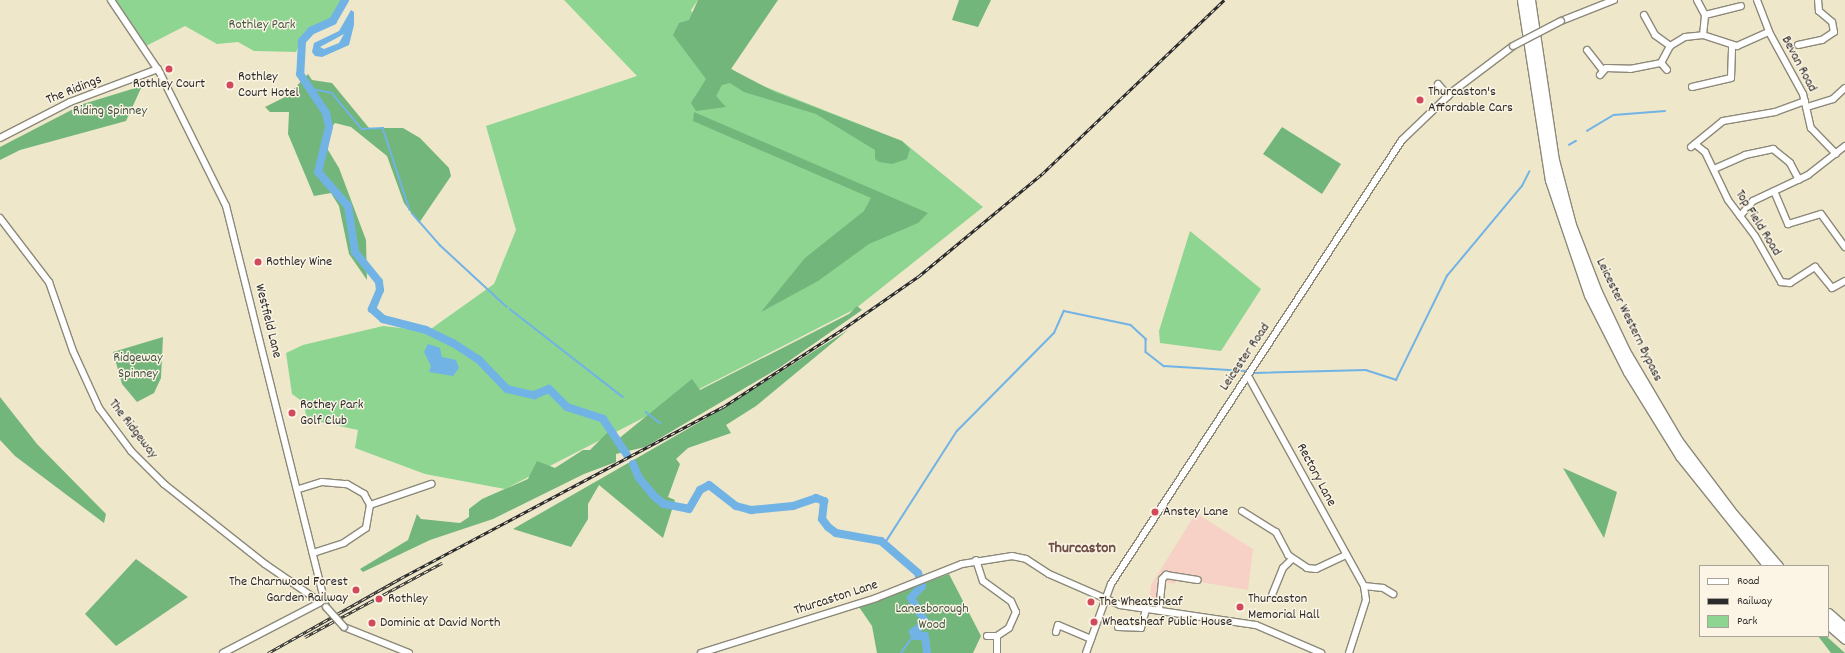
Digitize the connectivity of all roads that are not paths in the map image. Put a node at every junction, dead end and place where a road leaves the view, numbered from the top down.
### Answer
1 (111, 0) edge
2 (1522, 0) edge
3 (1530, 0) edge
4 (1614, 0) edge
5 (1697, 0) edge
6 (1757, 0) edge
7 (1818, 0) edge
8 (1741, 6) dead end
9 (1644, 15) dead end
10 (1705, 15) junction
11 (1769, 32) junction
12 (1703, 35) junction
13 (1798, 45) dead end
14 (1670, 46) junction
15 (1732, 46) junction
16 (1587, 50) dead end
17 (1661, 63) junction
18 (158, 69) junction
19 (1667, 70) dead end
20 (1438, 84) dead end
21 (1692, 87) dead end
22 (1845, 88) edge
23 (1450, 94) junction
24 (1805, 100) junction
25 (1807, 107) junction
26 (0, 138) edge
27 (1845, 146) edge
28 (1836, 154) junction
29 (1714, 169) junction
30 (1799, 180) junction
31 (1774, 191) junction
32 (1740, 216) junction
33 (0, 218) edge
34 (1845, 247) edge
35 (1845, 282) edge
36 (1248, 376) junction
37 (431, 484) dead end
38 (298, 489) junction
39 (370, 505) junction
40 (1241, 510) dead end
41 (313, 553) junction
42 (1346, 555) junction
43 (1292, 559) junction
44 (976, 560) junction
45 (1767, 565) edge
46 (1777, 565) edge
47 (1198, 580) dead end
48 (1364, 586) junction
49 (1282, 591) dead end
50 (1393, 594) dead end
51 (1106, 598) junction
52 (316, 599) dead end
53 (324, 604) junction
54 (1146, 609) junction
55 (1159, 610) junction
56 (1829, 614) edge
57 (1060, 618) dead end
58 (1058, 625) junction
59 (1829, 625) edge
60 (1118, 627) dead end
61 (1845, 628) edge
62 (1056, 632) dead end
63 (987, 636) dead end
64 (997, 636) junction
65 (1091, 639) junction
66 (1845, 639) edge
67 (223, 653) edge
68 (410, 653) edge
69 (701, 653) edge
70 (997, 653) edge
71 (1086, 653) edge
72 (1321, 653) edge
73 (1349, 653) edge

1 - 18 street, Westfield Lane
2 - 45 highway, Leicester Western Bypass
3 - 46 highway, Leicester Western Bypass
4 - 23 street, Leicester Road, bridge
5 - 10 street
6 - 11 street, Bevan Road
7 - 13 street
8 - 10 street
9 - 14 street
10 - 12 street
11 - 15 street
11 - 24 street, Bevan Road
12 - 14 street
12 - 15 street
14 - 17 street
15 - 21 street
16 - 17 street
17 - 19 street
18 - 26 street, The Ridings
18 - 38 street, Westfield Lane
20 - 23 street
22 - 25 street
23 - 36 street, Leicester Road
24 - 25 street, Bevan Road
24 - 29 street, Top Field Road
25 - 28 street, Bevan Road
27 - 28 street
28 - 30 street
29 - 30 street
29 - 32 street, Top Field Road
30 - 31 street
31 - 32 street
31 - 34 street
32 - 35 street, Top Field Road
33 - 52 street, The Ridgeway
36 - 42 street, Rectory Lane
36 - 51 street, Leicester Road
37 - 39 street
38 - 39 street
38 - 41 street, Westfield Lane
39 - 41 street
40 - 43 street
41 - 53 street, Westfield Lane
42 - 43 street
42 - 48 street, Rectory Lane
43 - 49 street
44 - 51 street, Thurcaston Lane
44 - 64 street
44 - 69 street, Thurcaston Lane
47 - 55 street
48 - 50 street
48 - 73 street, Rectory Lane
51 - 54 street
51 - 65 street, Leicester Road
53 - 67 street
53 - 68 street, bridge
54 - 55 street
54 - 60 street
55 - 72 street
56 - 61 highway
57 - 58 street
58 - 62 street
58 - 65 street
59 - 66 highway
63 - 64 street
64 - 70 street
65 - 71 street, Leicester Road

